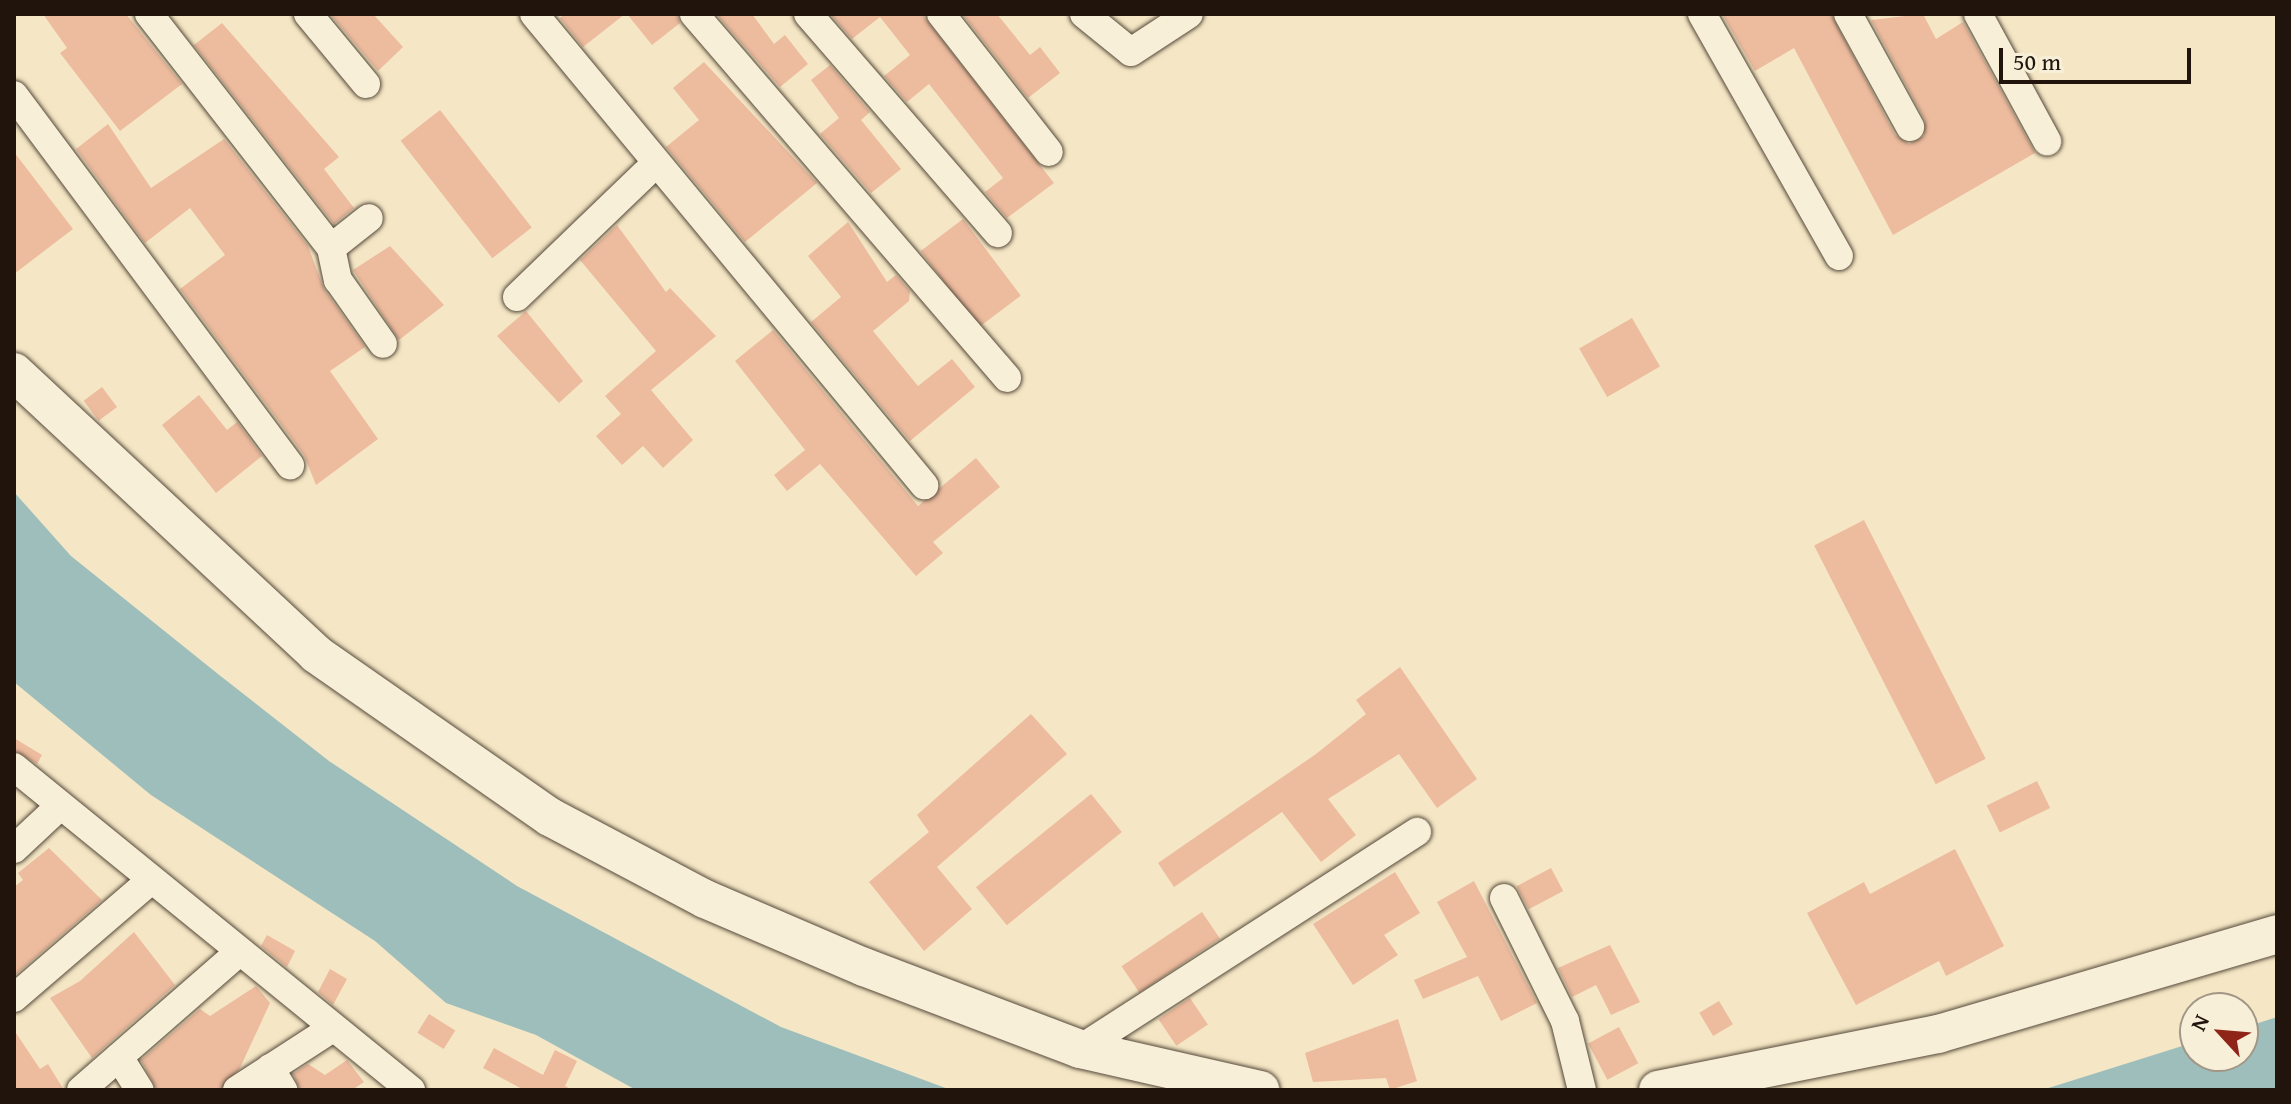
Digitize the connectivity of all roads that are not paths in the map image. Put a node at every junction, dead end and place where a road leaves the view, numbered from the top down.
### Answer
1 (149, 14) edge
2 (308, 14) edge
3 (694, 14) edge
4 (808, 14) edge
5 (941, 14) edge
6 (1084, 14) edge
7 (1189, 14) edge
8 (1702, 14) edge
9 (1848, 14) edge
10 (1978, 14) edge
11 (543, 17) edge
12 (366, 84) dead end
13 (14, 95) edge
14 (1910, 127) dead end
15 (2047, 141) dead end
16 (1049, 152) dead end
17 (655, 164) junction
18 (369, 218) dead end
19 (998, 233) dead end
20 (331, 248) junction
21 (1839, 256) dead end
22 (517, 297) dead end
23 (383, 344) dead end
24 (14, 372) edge
25 (1007, 378) dead end
26 (290, 465) dead end
27 (924, 485) dead end
28 (14, 767) edge
29 (60, 806) junction
30 (1417, 832) dead end
31 (14, 849) edge
32 (149, 882) junction
33 (1504, 898) dead end
34 (2277, 934) edge
35 (238, 953) junction
36 (14, 998) edge
37 (333, 1028) junction
38 (1080, 1049) junction
39 (119, 1057) junction
40 (276, 1079) edge
41 (81, 1090) edge
42 (140, 1090) edge
43 (237, 1090) edge
44 (411, 1090) edge
45 (1260, 1090) edge
46 (1582, 1090) edge
47 (1658, 1090) edge

1 - 20 street
2 - 12 street
3 - 25 street
4 - 19 street
5 - 16 street
6 - 7 street
8 - 21 street
9 - 14 street
10 - 15 street
11 - 17 street
13 - 26 street
17 - 22 street
17 - 27 street
18 - 20 street
20 - 23 street
24 - 38 street
28 - 29 street
29 - 31 street
29 - 32 street
30 - 38 street
32 - 35 street
32 - 36 street
33 - 46 street
34 - 47 street
35 - 37 street
35 - 39 street
37 - 40 street
37 - 44 street
38 - 45 street
39 - 41 street
39 - 42 street
40 - 43 street

